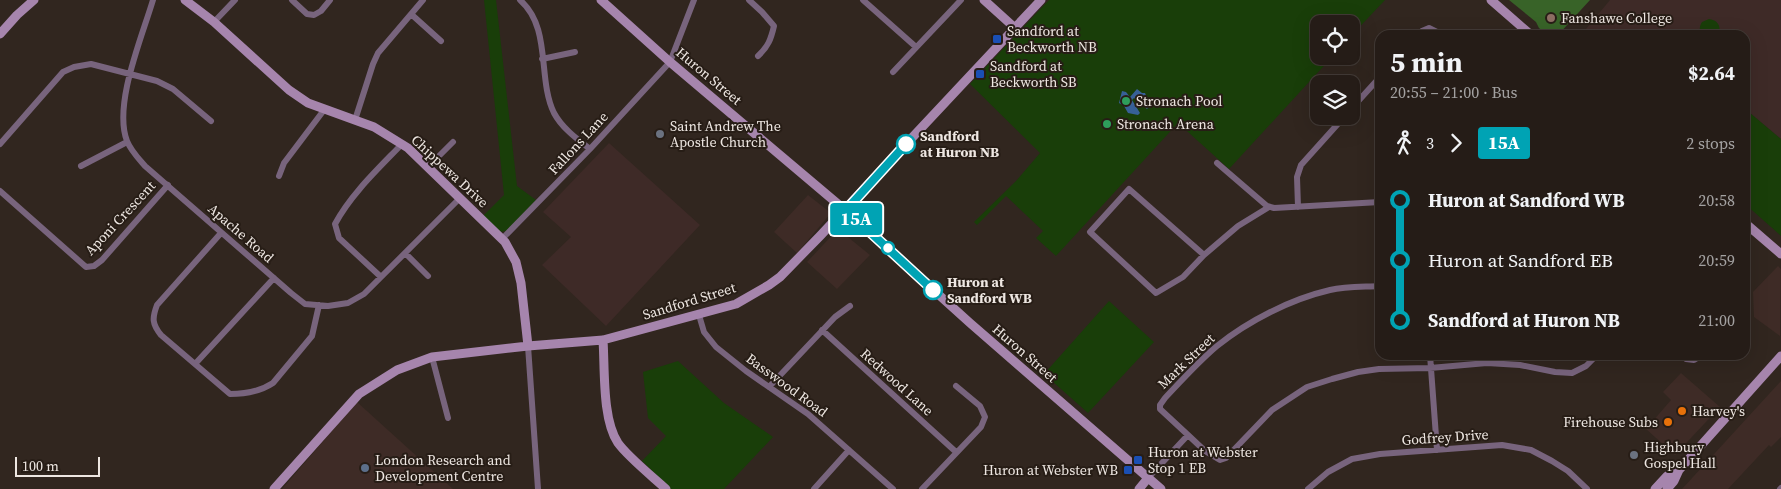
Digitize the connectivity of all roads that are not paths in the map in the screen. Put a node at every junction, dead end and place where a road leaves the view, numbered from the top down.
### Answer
1 (34, 0) edge
2 (153, 0) edge
3 (186, 0) edge
4 (235, 0) edge
5 (292, 0) edge
6 (330, 0) edge
7 (423, 0) edge
8 (520, 0) edge
9 (601, 0) edge
10 (694, 0) edge
11 (749, 0) edge
12 (863, 0) edge
13 (961, 0) edge
14 (984, 0) edge
15 (1040, 0) edge
16 (1491, 0) edge
17 (411, 14) junction
18 (214, 22) junction
19 (1015, 28) junction
20 (1525, 30) edge
21 (0, 34) edge
22 (441, 41) dead end
23 (916, 48) junction
24 (575, 52) dead end
25 (758, 56) dead end
26 (542, 59) junction
27 (670, 62) junction
28 (894, 72) dead end
29 (130, 75) junction
30 (1375, 83) edge
31 (1360, 99) edge
32 (324, 110) junction
33 (355, 120) junction
34 (211, 122) dead end
35 (1337, 125) edge
36 (127, 142) junction
37 (453, 142) dead end
38 (0, 144) edge
39 (402, 144) junction
40 (590, 149) junction
41 (1217, 162) dead end
42 (80, 166) dead end
43 (428, 167) junction
44 (279, 176) dead end
45 (168, 186) junction
46 (0, 191) edge
47 (460, 198) junction
48 (1375, 202) edge
49 (1269, 207) junction
50 (1298, 207) junction
51 (846, 210) junction
52 (1750, 227) edge
53 (221, 232) junction
54 (502, 239) junction
55 (405, 253) junction
56 (1781, 254) edge
57 (1204, 255) junction
58 (428, 276) dead end
59 (381, 277) junction
60 (274, 278) junction
61 (1375, 286) edge
62 (319, 305) junction
63 (850, 306) dead end
64 (698, 315) junction
65 (822, 330) junction
66 (603, 340) junction
67 (528, 346) junction
68 (1781, 356) edge
69 (432, 357) junction
70 (1430, 360) edge
71 (1591, 360) edge
72 (195, 364) junction
73 (1430, 368) junction
74 (956, 386) dead end
75 (769, 387) junction
76 (448, 418) dead end
77 (1188, 435) junction
78 (849, 450) junction
79 (1437, 450) junction
80 (956, 452) junction
81 (1679, 470) junction
82 (1148, 478) junction
83 (1583, 488) edge
84 (274, 489) edge
85 (533, 489) edge
86 (538, 489) edge
87 (666, 489) edge
88 (814, 489) edge
89 (893, 489) edge
90 (922, 489) edge
91 (1139, 489) edge
92 (1161, 489) edge
93 (1308, 489) edge
94 (1655, 489) edge
95 (1667, 489) edge

1 - 21 street
2 - 29 street, Apache Road
3 - 18 street, Chippewa Drive
4 - 18 street
5 - 6 street
7 - 17 street
8 - 26 street
9 - 27 street, Huron Street
10 - 27 street
11 - 25 street
12 - 23 street
13 - 23 street
14 - 19 street
15 - 19 street, Sandford Street
16 - 20 street
17 - 22 street
17 - 33 street
18 - 32 street, Chippewa Drive
19 - 51 street, Sandford Street
23 - 28 street
24 - 26 street
26 - 40 street
27 - 40 street, Fallons Lane
27 - 51 street, Huron Street
29 - 34 street
29 - 36 street, Apache Road
29 - 38 street
30 - 31 street
32 - 33 street, Chippewa Drive
32 - 44 street
33 - 39 street, Chippewa Drive
35 - 50 street
36 - 42 street
36 - 45 street, Apache Road
37 - 43 street
39 - 43 street, Chippewa Drive
39 - 59 street
40 - 54 street, Fallons Lane
41 - 49 street
43 - 47 street, Chippewa Drive
45 - 46 street, Aponi Crescent
45 - 53 street, Apache Road
47 - 54 street, Chippewa Drive
47 - 55 street, Apache Road
48 - 50 street
49 - 50 street
49 - 57 street
51 - 64 street, Sandford Street
51 - 82 street, Huron Street
52 - 56 street
53 - 60 street, Apache Road
53 - 72 street
54 - 67 street, Chippewa Drive
55 - 58 street
55 - 59 street, Apache Road
57 - 57 street
59 - 62 street, Apache Road
60 - 62 street, Apache Road
60 - 72 street
61 - 77 street, Mark Street
62 - 72 street
63 - 65 street
64 - 66 street, Sandford Street
64 - 75 street, Basswood Road
65 - 75 street
65 - 80 street, Redwood Lane
66 - 67 street, Sandford Street
66 - 87 street
67 - 69 street, Sandford Street
67 - 86 street
68 - 81 street
69 - 76 street
69 - 84 street, Sandford Street
70 - 73 street
71 - 73 street
73 - 77 street
73 - 79 street
74 - 80 street
75 - 78 street, Basswood Road
77 - 82 street
78 - 88 street
78 - 89 street, Basswood Road
79 - 83 street, Godfrey Drive
79 - 93 street, Godfrey Drive
80 - 90 street
81 - 94 street
81 - 95 street
82 - 91 street
82 - 92 street, Huron Street
85 - 86 street

